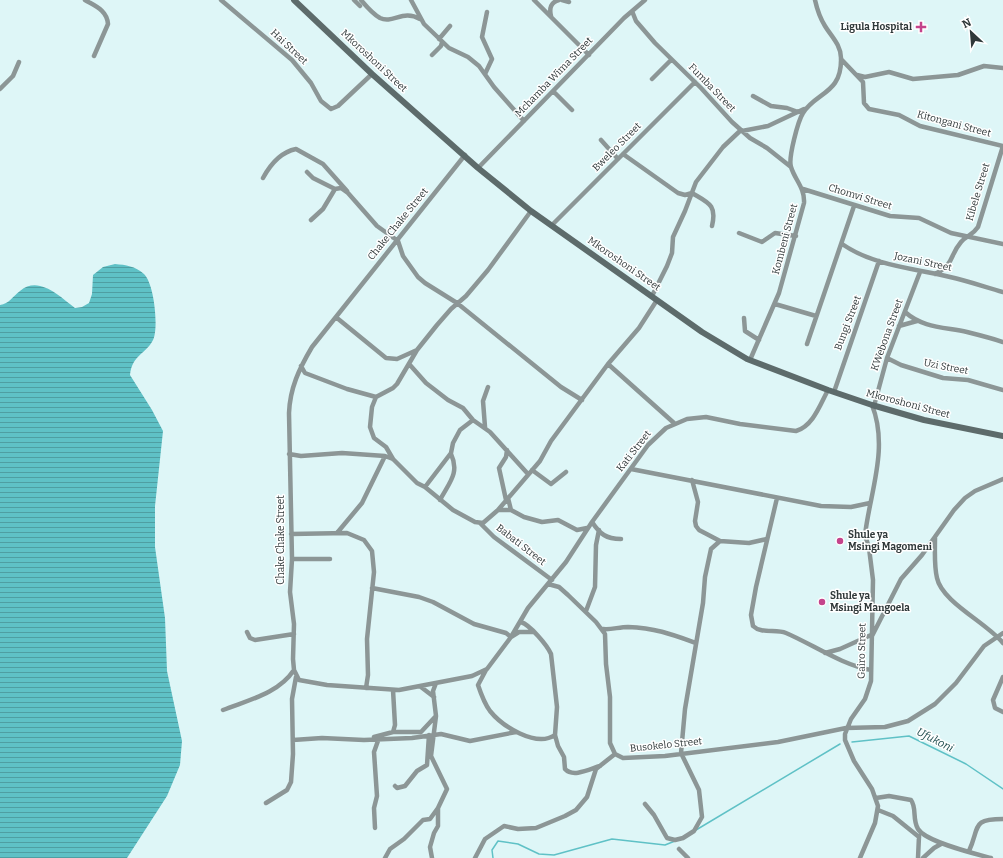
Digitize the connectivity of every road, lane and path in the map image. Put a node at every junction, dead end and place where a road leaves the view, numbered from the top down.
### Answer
1 (85, 0) edge
2 (221, 0) edge
3 (294, 0) edge
4 (354, 0) edge
5 (361, 0) edge
6 (534, 0) edge
7 (559, 0) edge
8 (562, 0) edge
9 (645, 0) edge
10 (815, 0) edge
11 (412, 2) edge
12 (569, 2) dead end
13 (360, 6) dead end
14 (632, 11) junction
15 (487, 12) dead end
16 (406, 14) junction
17 (551, 16) junction
18 (421, 20) junction
19 (450, 26) dead end
20 (442, 43) junction
21 (589, 54) junction
22 (432, 55) dead end
23 (94, 56) dead end
24 (841, 59) junction
25 (671, 60) junction
26 (19, 62) dead end
27 (1003, 68) edge
28 (853, 73) junction
29 (372, 74) junction
30 (485, 74) junction
31 (652, 79) dead end
32 (694, 82) junction
33 (0, 89) edge
34 (553, 91) junction
35 (753, 96) dead end
36 (808, 107) junction
37 (572, 110) dead end
38 (798, 112) junction
39 (524, 121) junction
40 (742, 130) junction
41 (601, 140) dead end
42 (1003, 146) edge
43 (623, 154) junction
44 (464, 155) junction
45 (618, 159) junction
46 (791, 167) junction
47 (478, 168) junction
48 (307, 172) dead end
49 (263, 178) dead end
50 (335, 189) junction
51 (803, 189) junction
52 (348, 193) junction
53 (692, 193) junction
54 (854, 206) junction
55 (531, 211) junction
56 (311, 220) dead end
57 (552, 225) junction
58 (712, 226) dead end
59 (739, 233) dead end
60 (796, 236) junction
61 (968, 238) junction
62 (398, 241) junction
63 (842, 244) junction
64 (1003, 244) edge
65 (879, 261) junction
66 (920, 272) junction
67 (935, 274) junction
68 (1003, 292) edge
69 (654, 298) junction
70 (458, 304) junction
71 (775, 304) junction
72 (905, 312) junction
73 (816, 316) junction
74 (337, 318) junction
75 (744, 318) dead end
76 (917, 321) junction
77 (899, 326) junction
78 (759, 340) junction
79 (1003, 342) edge
80 (807, 344) dead end
81 (417, 350) junction
82 (887, 358) junction
83 (750, 360) junction
84 (608, 364) junction
85 (410, 365) junction
86 (301, 366) junction
87 (488, 386) dead end
88 (1003, 390) edge
89 (831, 391) junction
90 (376, 397) junction
91 (582, 400) junction
92 (873, 406) junction
93 (473, 420) junction
94 (674, 423) junction
95 (486, 429) junction
96 (1003, 436) edge
97 (507, 450) junction
98 (289, 454) junction
99 (451, 454) junction
100 (385, 456) junction
101 (393, 459) junction
102 (631, 469) junction
103 (530, 472) junction
104 (566, 472) dead end
105 (1003, 479) edge
106 (692, 480) junction
107 (425, 487) junction
108 (778, 498) junction
109 (507, 499) junction
110 (440, 500) junction
111 (870, 503) junction
112 (498, 510) junction
113 (511, 510) junction
114 (592, 522) junction
115 (480, 523) junction
116 (588, 527) junction
117 (598, 530) junction
118 (337, 532) junction
119 (291, 534) junction
120 (935, 537) junction
121 (621, 538) dead end
122 (767, 539) junction
123 (720, 541) junction
124 (292, 559) junction
125 (330, 559) dead end
126 (550, 582) junction
127 (372, 588) junction
128 (586, 611) junction
129 (521, 622) junction
130 (603, 629) junction
131 (247, 632) dead end
132 (533, 632) junction
133 (1003, 633) edge
134 (294, 634) junction
135 (871, 636) junction
136 (511, 637) junction
137 (998, 637) junction
138 (696, 643) junction
139 (1003, 643) edge
140 (825, 652) junction
141 (487, 669) junction
142 (294, 670) junction
143 (871, 670) junction
144 (296, 677) junction
145 (1003, 677) edge
146 (436, 683) junction
147 (421, 687) junction
148 (366, 688) junction
149 (393, 690) junction
150 (434, 697) junction
151 (223, 710) dead end
152 (1003, 712) edge
153 (436, 716) junction
154 (846, 728) junction
155 (393, 732) junction
156 (516, 732) junction
157 (432, 735) junction
158 (555, 736) junction
159 (378, 738) junction
160 (293, 740) junction
161 (368, 740) junction
162 (681, 753) junction
163 (430, 754) junction
164 (615, 754) junction
165 (600, 766) junction
166 (394, 786) dead end
167 (876, 798) junction
168 (266, 803) dead end
169 (645, 804) dead end
170 (438, 808) junction
171 (878, 810) junction
172 (1003, 819) edge
173 (375, 828) dead end
174 (918, 830) junction
175 (919, 837) junction
176 (941, 844) junction
177 (679, 849) dead end
178 (969, 851) junction
179 (385, 858) edge
180 (432, 858) edge
181 (473, 858) edge
182 (688, 858) edge
183 (860, 858) edge
184 (918, 858) edge
185 (923, 858) edge
186 (992, 858) edge

1 - 23 street
2 - 29 street, Hai Street
3 - 29 street, Mkoroshoni Street
4 - 13 street
5 - 16 street
6 - 17 street
7 - 17 street
8 - 12 street
9 - 14 street, Mchamba Wima Street
10 - 24 street
11 - 16 street
11 - 18 street
14 - 21 street, Mchamba Wima Street
14 - 25 street, Fumba Street
15 - 30 street
16 - 18 street
17 - 21 street
18 - 20 street
19 - 20 street
20 - 22 street
20 - 30 street
21 - 34 street, Mchamba Wima Street
24 - 28 street, Kitongani Street
24 - 36 street
25 - 31 street
25 - 32 street, Fumba Street
26 - 33 street
27 - 28 street
28 - 42 street, Kitongani Street
29 - 44 street, Mkoroshoni Street
30 - 39 street
32 - 40 street, Fumba Street
32 - 43 street, Bweleo Street
34 - 37 street
34 - 39 street, Mchamba Wima Street
35 - 38 street
36 - 38 street
36 - 46 street
38 - 40 street
39 - 47 street, Mchamba Wima Street
40 - 46 street, Fumba Street
40 - 53 street
41 - 45 street
42 - 61 street, Kibele Street
43 - 45 street, Bweleo Street
43 - 53 street
44 - 47 street, Mkoroshoni Street
44 - 62 street, Chake Chake Street
45 - 57 street, Bweleo Street
46 - 51 street, Kombeni Street
47 - 55 street, Mkoroshoni Street
48 - 50 street
49 - 52 street
50 - 52 street
50 - 56 street
51 - 54 street, Chomvi Street
51 - 60 street, Kombeni Street
52 - 62 street
53 - 58 street
53 - 69 street
54 - 61 street, Chomvi Street
54 - 63 street
55 - 57 street, Mkoroshoni Street
55 - 70 street
57 - 69 street, Mkoroshoni Street
59 - 60 street
60 - 71 street, Kombeni Street
61 - 64 street, Chomvi Street
61 - 67 street, Kibele Street
62 - 70 street
62 - 74 street, Chake Chake Street
63 - 65 street, Jozani Street
63 - 73 street
65 - 66 street, Jozani Street
65 - 89 street, Bungi Street
66 - 67 street, Jozani Street
66 - 72 street, KWebona Street
67 - 68 street, Jozani Street
69 - 83 street, Mkoroshoni Street
69 - 84 street
70 - 81 street
70 - 91 street
71 - 73 street
71 - 78 street, Kombeni Street
72 - 76 street
72 - 77 street, KWebona Street
73 - 80 street
74 - 81 street
74 - 86 street, Chake Chake Street
75 - 78 street
76 - 77 street
76 - 79 street
77 - 82 street, KWebona Street
78 - 83 street, Kombeni Street
81 - 85 street
82 - 88 street, Uzi Street
82 - 92 street, KWebona Street
83 - 89 street, Mkoroshoni Street
84 - 91 street
84 - 94 street
85 - 90 street
85 - 93 street
86 - 90 street
86 - 98 street, Chake Chake Street
87 - 95 street
89 - 92 street, Mkoroshoni Street
89 - 94 street, Kati Street
90 - 101 street
91 - 103 street
92 - 96 street, Mkoroshoni Street
92 - 111 street, Gairo Street
93 - 95 street
93 - 99 street
94 - 102 street, Kati Street
95 - 97 street
97 - 103 street
97 - 109 street
98 - 100 street
98 - 119 street, Chake Chake Street
99 - 107 street
99 - 110 street
100 - 101 street
100 - 118 street
101 - 107 street
102 - 106 street
102 - 114 street, Kati Street
103 - 104 street
103 - 109 street
105 - 120 street
106 - 108 street
106 - 123 street
107 - 110 street
108 - 111 street
108 - 122 street
109 - 112 street
109 - 113 street
110 - 115 street
111 - 135 street, Gairo Street
112 - 113 street
112 - 115 street
113 - 116 street
114 - 116 street, Kati Street
114 - 117 street
115 - 126 street, Babati Street
116 - 126 street, Kati Street
117 - 121 street
117 - 128 street
118 - 119 street
118 - 127 street
119 - 124 street, Chake Chake Street
120 - 135 street
120 - 137 street
122 - 123 street
122 - 140 street
123 - 138 street
124 - 125 street
124 - 134 street, Chake Chake Street
126 - 128 street
126 - 129 street
127 - 136 street
127 - 148 street
128 - 130 street
129 - 132 street
129 - 136 street
130 - 138 street
130 - 164 street
131 - 134 street
132 - 136 street
132 - 158 street
133 - 137 street, Busokelo Street
134 - 142 street, Chake Chake Street
135 - 140 street
135 - 143 street, Gairo Street
136 - 141 street
137 - 139 street
137 - 154 street, Busokelo Street
138 - 162 street
140 - 143 street
141 - 146 street
141 - 156 street
142 - 144 street, Chake Chake Street
142 - 151 street
143 - 154 street, Gairo Street
144 - 148 street
144 - 160 street
145 - 152 street
146 - 147 street
146 - 150 street
147 - 149 street
147 - 150 street
148 - 149 street
149 - 155 street
150 - 153 street
153 - 155 street
153 - 157 street
154 - 162 street, Busokelo Street
154 - 167 street
155 - 161 street
156 - 157 street
156 - 158 street
157 - 159 street
157 - 163 street
158 - 165 street
159 - 161 street
159 - 173 street
160 - 161 street
160 - 168 street
162 - 164 street, Busokelo Street
162 - 169 street
163 - 166 street
163 - 170 street
164 - 165 street
165 - 181 street
167 - 171 street
167 - 174 street
170 - 179 street
170 - 180 street
171 - 175 street
171 - 183 street
172 - 178 street
174 - 175 street
174 - 176 street
175 - 184 street
176 - 178 street
176 - 185 street
177 - 182 street
178 - 186 street

